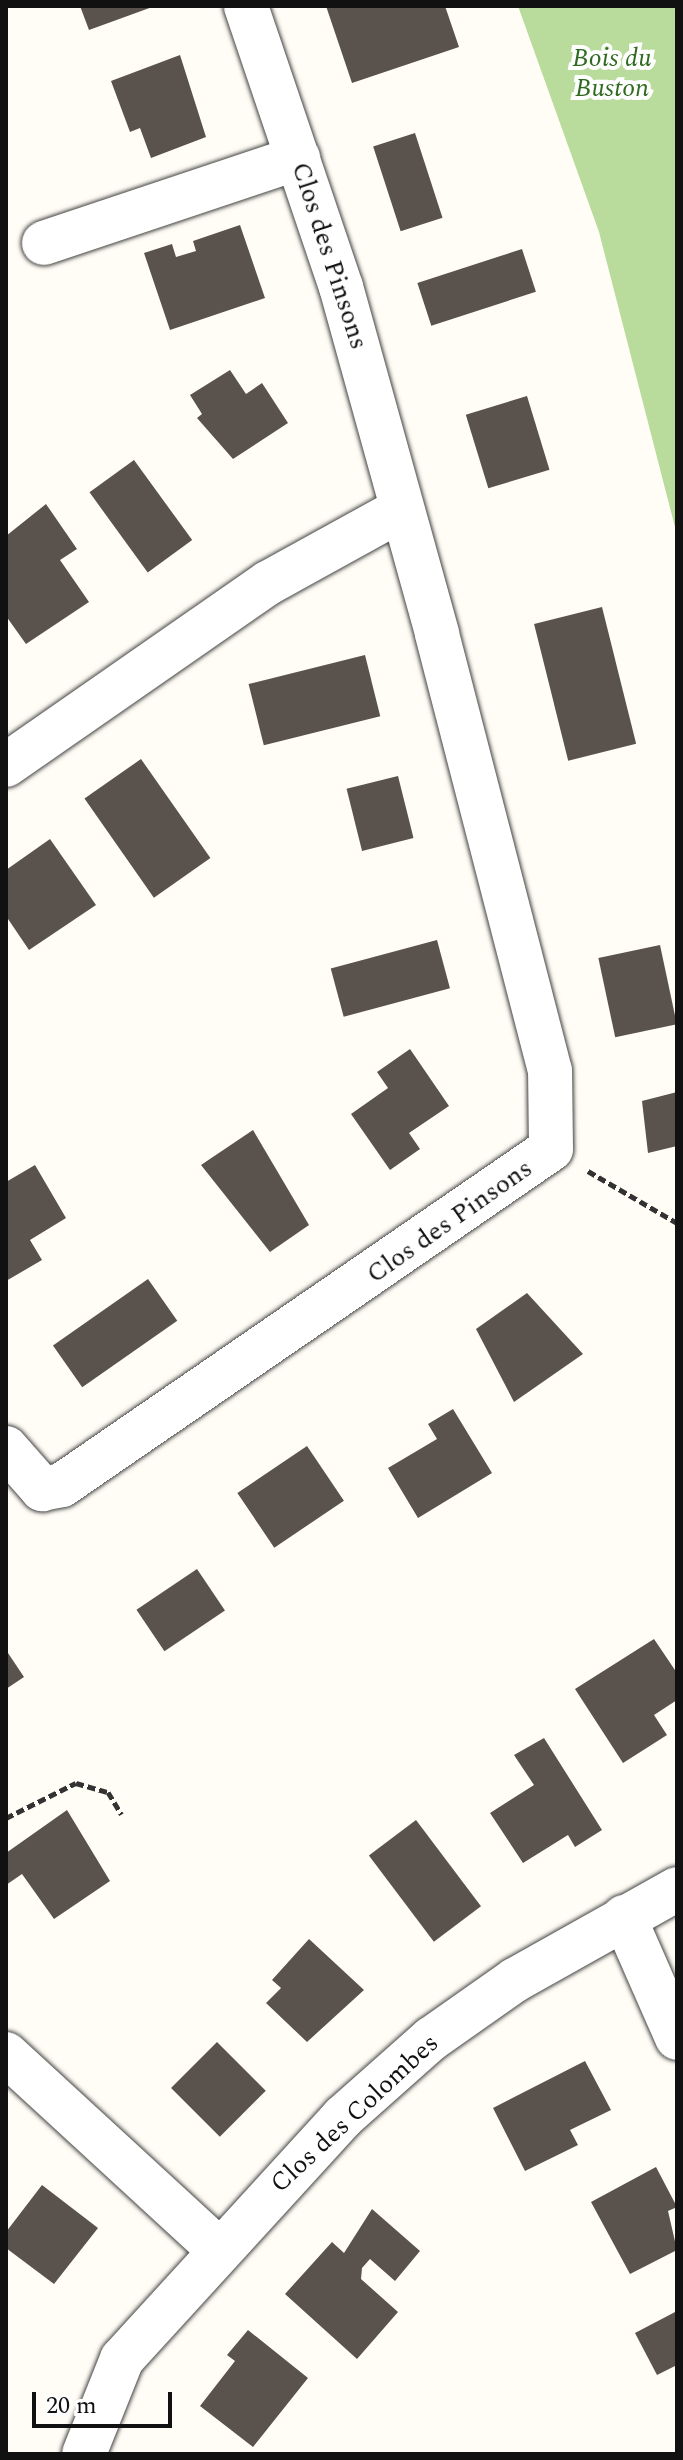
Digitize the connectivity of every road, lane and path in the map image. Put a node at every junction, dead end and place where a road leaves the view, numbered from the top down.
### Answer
1 (246, 6) edge
2 (298, 158) junction
3 (44, 243) dead end
4 (400, 510) junction
5 (6, 765) edge
6 (551, 1149) junction
7 (677, 1223) edge
8 (6, 1448) edge
9 (121, 1814) dead end
10 (6, 1818) edge
11 (677, 1889) edge
12 (624, 1917) junction
13 (677, 2038) edge
14 (6, 2054) edge
15 (218, 2249) junction
16 (84, 2454) edge

1 - 2 street, Clos des Pinsons
2 - 3 street
2 - 4 street, Clos des Pinsons
4 - 5 street
4 - 6 street, Clos des Pinsons
6 - 7 path
6 - 8 street, Clos des Pinsons
9 - 10 path
11 - 12 street, Clos des Colombes
12 - 13 street
12 - 15 street, Clos des Colombes
14 - 15 street
15 - 16 street, Clos des Colombes

